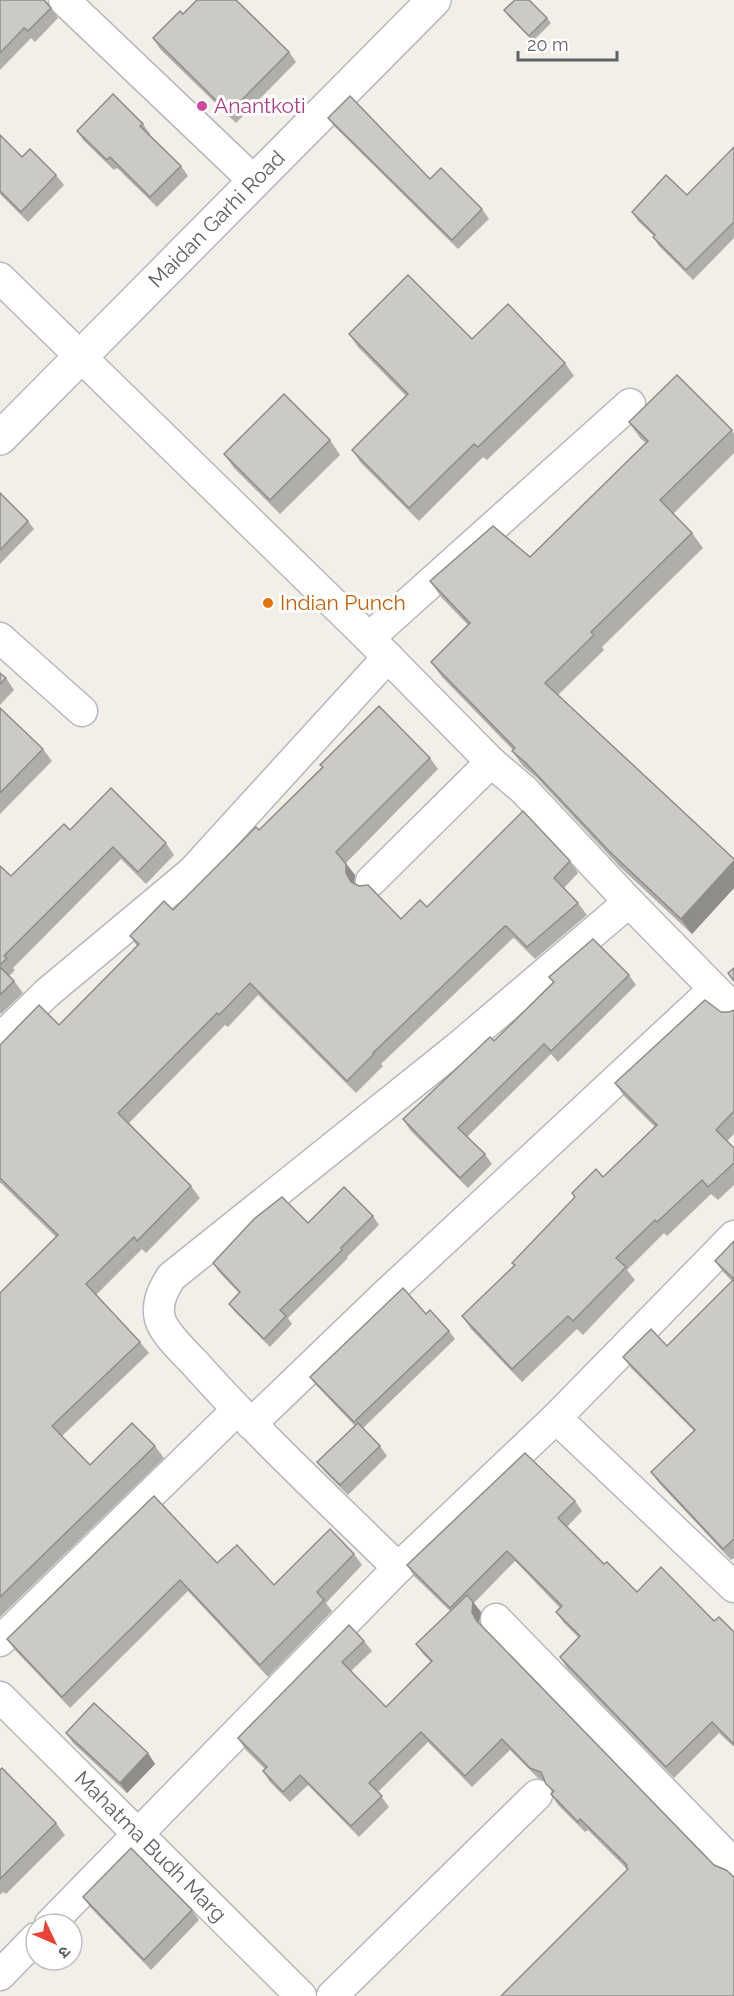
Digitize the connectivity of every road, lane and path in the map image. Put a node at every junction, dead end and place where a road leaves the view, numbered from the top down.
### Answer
1 (64, 0) edge
2 (434, 0) edge
3 (254, 181) junction
4 (0, 278) edge
5 (81, 356) junction
6 (630, 404) dead end
7 (0, 438) edge
8 (0, 638) edge
9 (379, 648) junction
10 (82, 711) dead end
11 (491, 762) junction
12 (371, 881) dead end
13 (629, 902) junction
14 (724, 999) edge
15 (0, 1039) edge
16 (734, 1236) edge
17 (244, 1417) junction
18 (556, 1418) junction
19 (398, 1568) junction
20 (734, 1587) edge
21 (496, 1619) dead end
22 (0, 1641) edge
23 (0, 1697) edge
24 (537, 1795) dead end
25 (137, 1834) junction
26 (734, 1864) edge
27 (62, 1912) edge
28 (24, 1950) edge
29 (0, 1975) edge
30 (301, 1996) edge
31 (332, 1996) edge

1 - 3 street
2 - 3 street, Maidan Garhi Road
3 - 5 street, Maidan Garhi Road
4 - 5 street
5 - 7 street, Maidan Garhi Road
5 - 9 street
6 - 9 street
8 - 10 street
9 - 11 street
9 - 15 street
11 - 12 street
11 - 13 street
13 - 14 street
13 - 17 street
14 - 17 street
16 - 18 street
17 - 19 street
17 - 22 street
18 - 19 street
18 - 20 street
19 - 25 street
21 - 26 street
23 - 25 street, Mahatma Budh Marg
24 - 31 street
25 - 27 street
25 - 30 street, Mahatma Budh Marg
28 - 29 street

